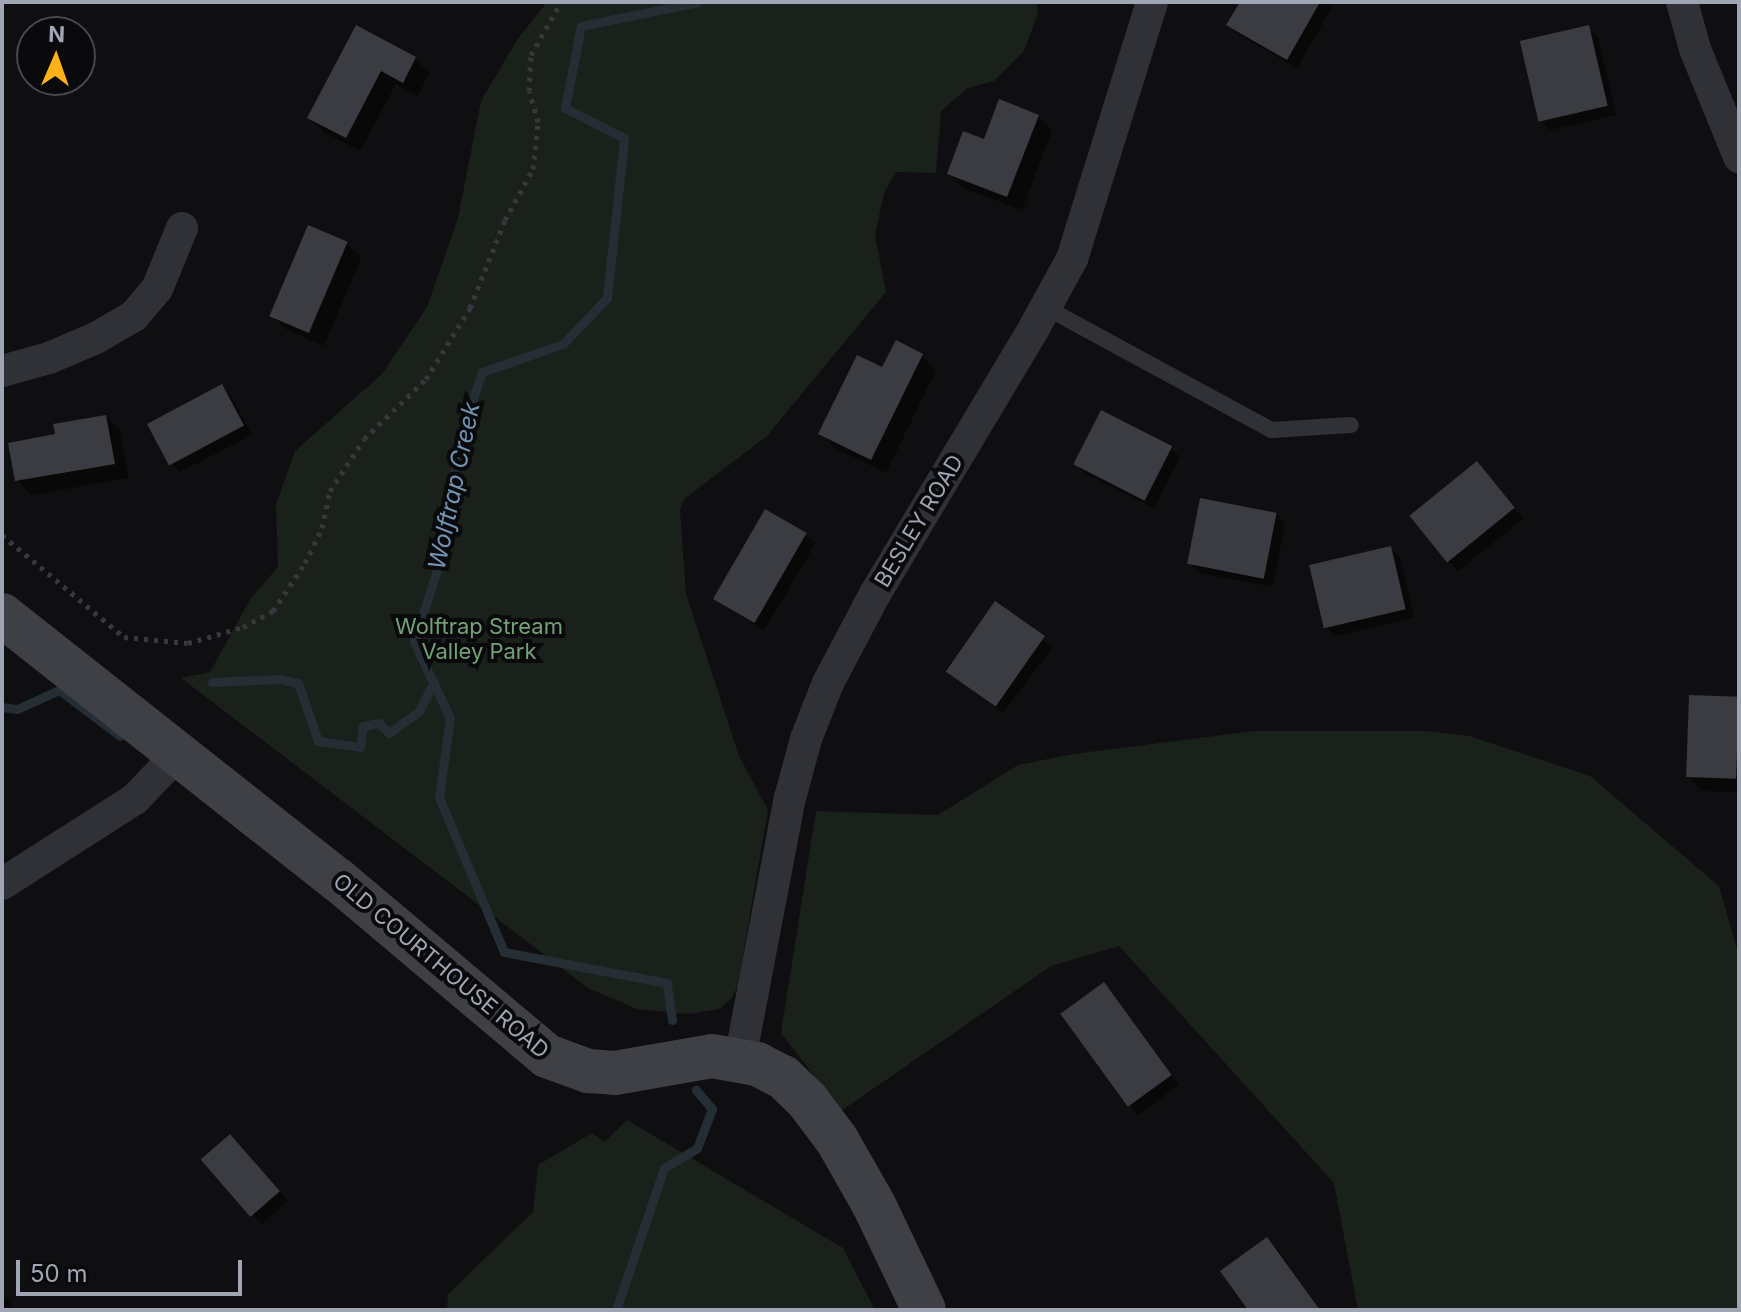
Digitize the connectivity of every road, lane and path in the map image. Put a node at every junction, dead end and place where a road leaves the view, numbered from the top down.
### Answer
1 (561, 2) edge
2 (1152, 2) edge
3 (1682, 2) edge
4 (1739, 157) edge
5 (182, 228) dead end
6 (1045, 307) junction
7 (2, 371) edge
8 (1351, 425) dead end
9 (2, 535) edge
10 (2, 615) edge
11 (178, 754) junction
12 (2, 884) edge
13 (740, 1059) junction
14 (924, 1310) edge

1 - 9 path
2 - 6 street, BESLEY ROAD
3 - 4 street
5 - 7 street
6 - 8 lane
6 - 13 street, BESLEY ROAD
10 - 11 street, OLD COURTHOUSE ROAD
11 - 12 street
11 - 13 street, OLD COURTHOUSE ROAD
13 - 14 street, OLD COURTHOUSE ROAD

